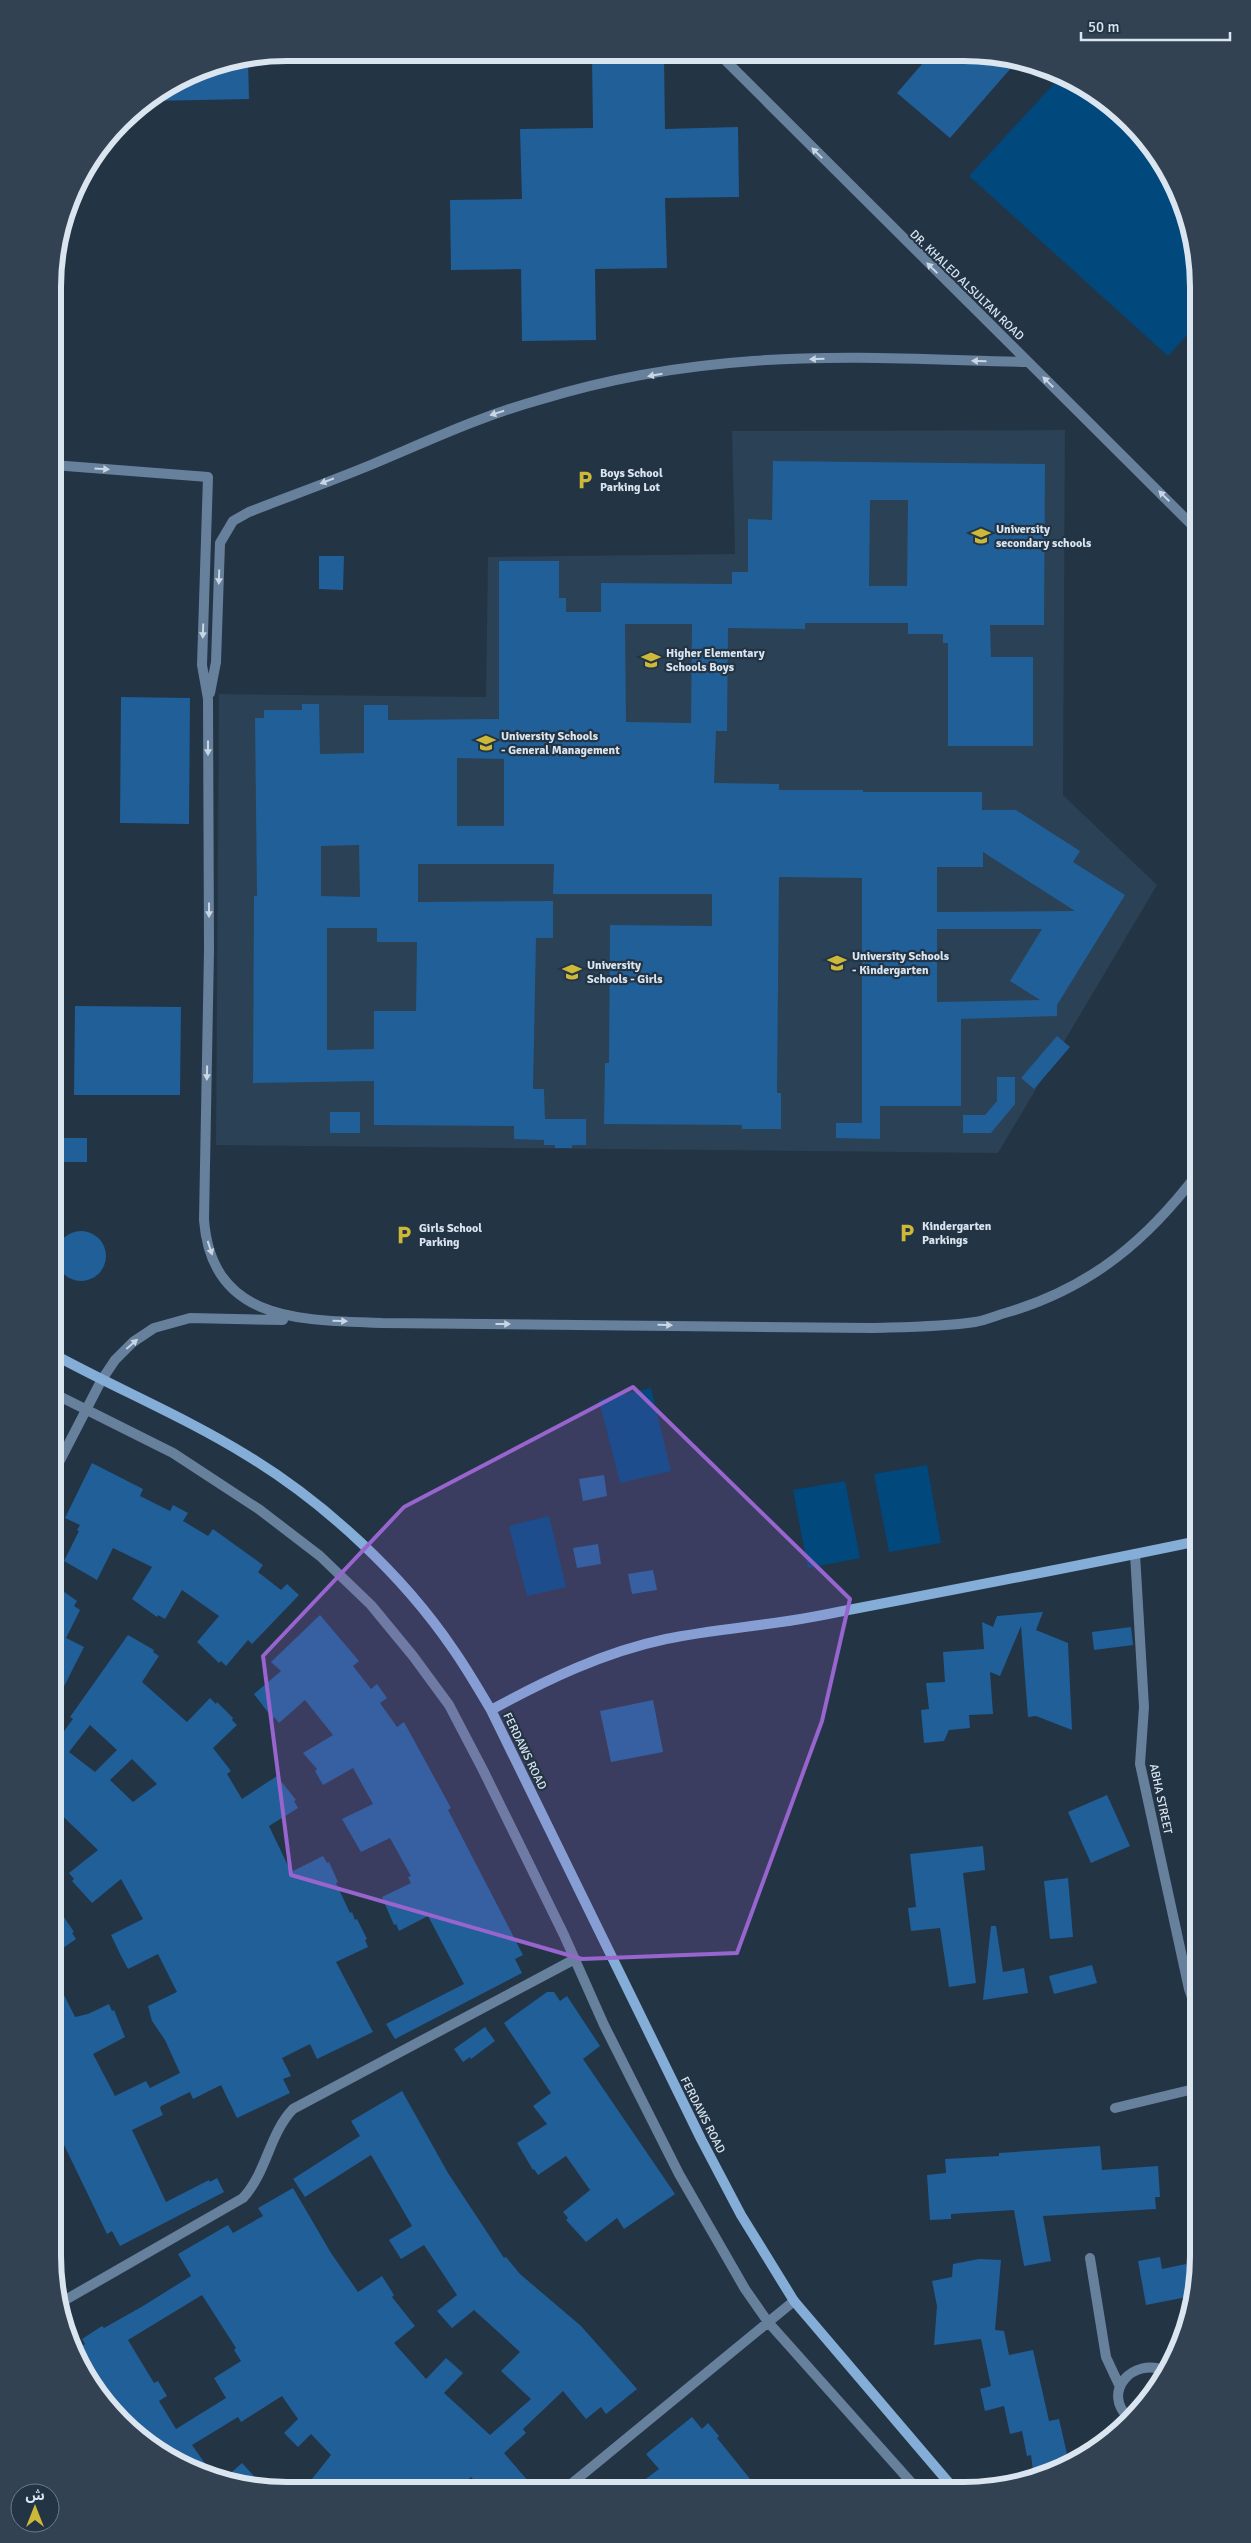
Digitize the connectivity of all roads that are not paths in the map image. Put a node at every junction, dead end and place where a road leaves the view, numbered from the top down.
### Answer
1 (726, 61) edge
2 (1028, 362) junction
3 (61, 466) edge
4 (1190, 523) edge
5 (208, 699) junction
6 (1190, 1184) edge
7 (315, 1320) junction
8 (61, 1358) edge
9 (101, 1381) junction
10 (61, 1396) edge
11 (86, 1410) junction
12 (61, 1458) edge
13 (1190, 1542) edge
14 (1135, 1554) junction
15 (491, 1710) junction
16 (575, 1959) junction
17 (1190, 1992) edge
18 (1190, 2090) edge
19 (1115, 2108) dead end
20 (1090, 2258) dead end
21 (66, 2300) edge
22 (794, 2301) junction
23 (768, 2322) junction
24 (1160, 2368) edge
25 (1120, 2387) junction
26 (1126, 2414) edge
27 (574, 2482) edge
28 (911, 2482) edge
29 (948, 2482) edge

2 -> 1 street, DR. KHALED ALSULTAN ROAD
4 -> 2 street, DR. KHALED ALSULTAN ROAD
2 -> 5 street
3 -> 5 street
5 -> 7 street
7 -> 6 street
9 -> 7 street
8 - 9 street, FERDAWS ROAD
9 - 11 street
9 - 15 street, FERDAWS ROAD
10 - 11 street
11 - 12 street
11 - 16 street
13 - 14 street
14 - 15 street
14 - 17 street, ABHA STREET
15 - 22 street, FERDAWS ROAD
16 - 21 street
16 - 23 street
18 - 19 street
20 - 25 street
22 - 23 street
22 - 29 street, FERDAWS ROAD
23 - 27 street
23 - 28 street
24 - 25 street
25 - 26 street

